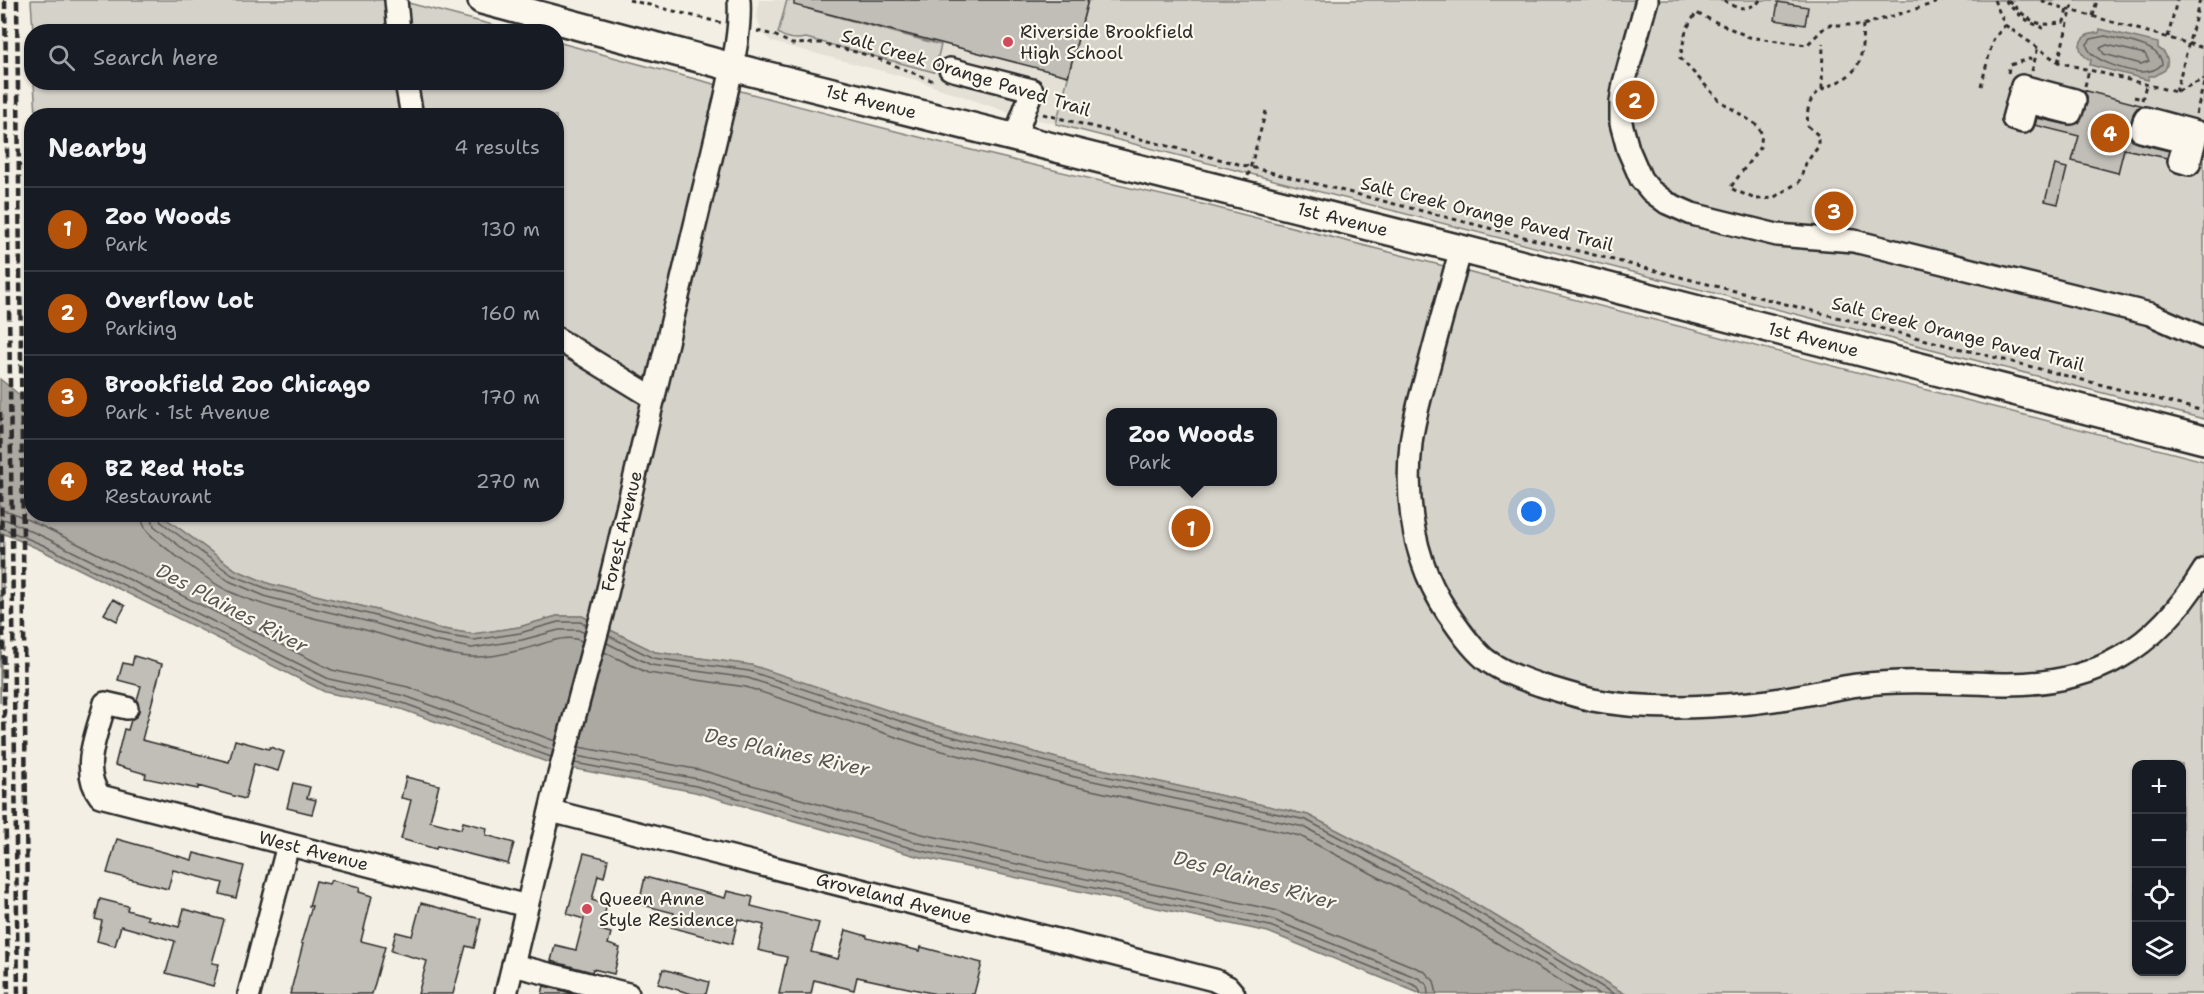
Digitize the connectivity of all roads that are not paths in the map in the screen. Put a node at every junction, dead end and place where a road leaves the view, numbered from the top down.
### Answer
1 (396, 0) edge
2 (482, 0) edge
3 (739, 0) edge
4 (1647, 0) edge
5 (398, 24) edge
6 (732, 67) junction
7 (948, 77) road end
8 (407, 90) edge
9 (411, 108) edge
10 (1015, 137) junction
11 (1461, 249) junction
12 (2204, 338) edge
13 (564, 343) edge
14 (654, 398) junction
15 (2204, 440) edge
16 (2204, 570) edge
17 (127, 708) dead end
18 (551, 811) junction
19 (288, 845) junction
20 (527, 906) junction
21 (513, 965) junction
22 (249, 994) edge
23 (506, 994) edge
24 (628, 994) edge
25 (1234, 994) edge

1 - 5 street
2 - 6 main road, 1st Avenue
3 - 6 street, Forest Avenue
4 - 12 street
6 - 10 main road, 1st Avenue
6 - 14 street, Forest Avenue
7 - 10 street
8 - 9 street
10 - 11 main road, 1st Avenue
11 - 15 main road, 1st Avenue
11 - 16 street
13 - 14 street
14 - 18 street, Forest Avenue
17 - 19 street, West Avenue
18 - 20 street, Forest Avenue
18 - 25 street, Groveland Avenue
19 - 20 street, West Avenue
19 - 22 street
20 - 21 street, Forest Avenue
21 - 23 street, Forest Avenue
21 - 24 street

